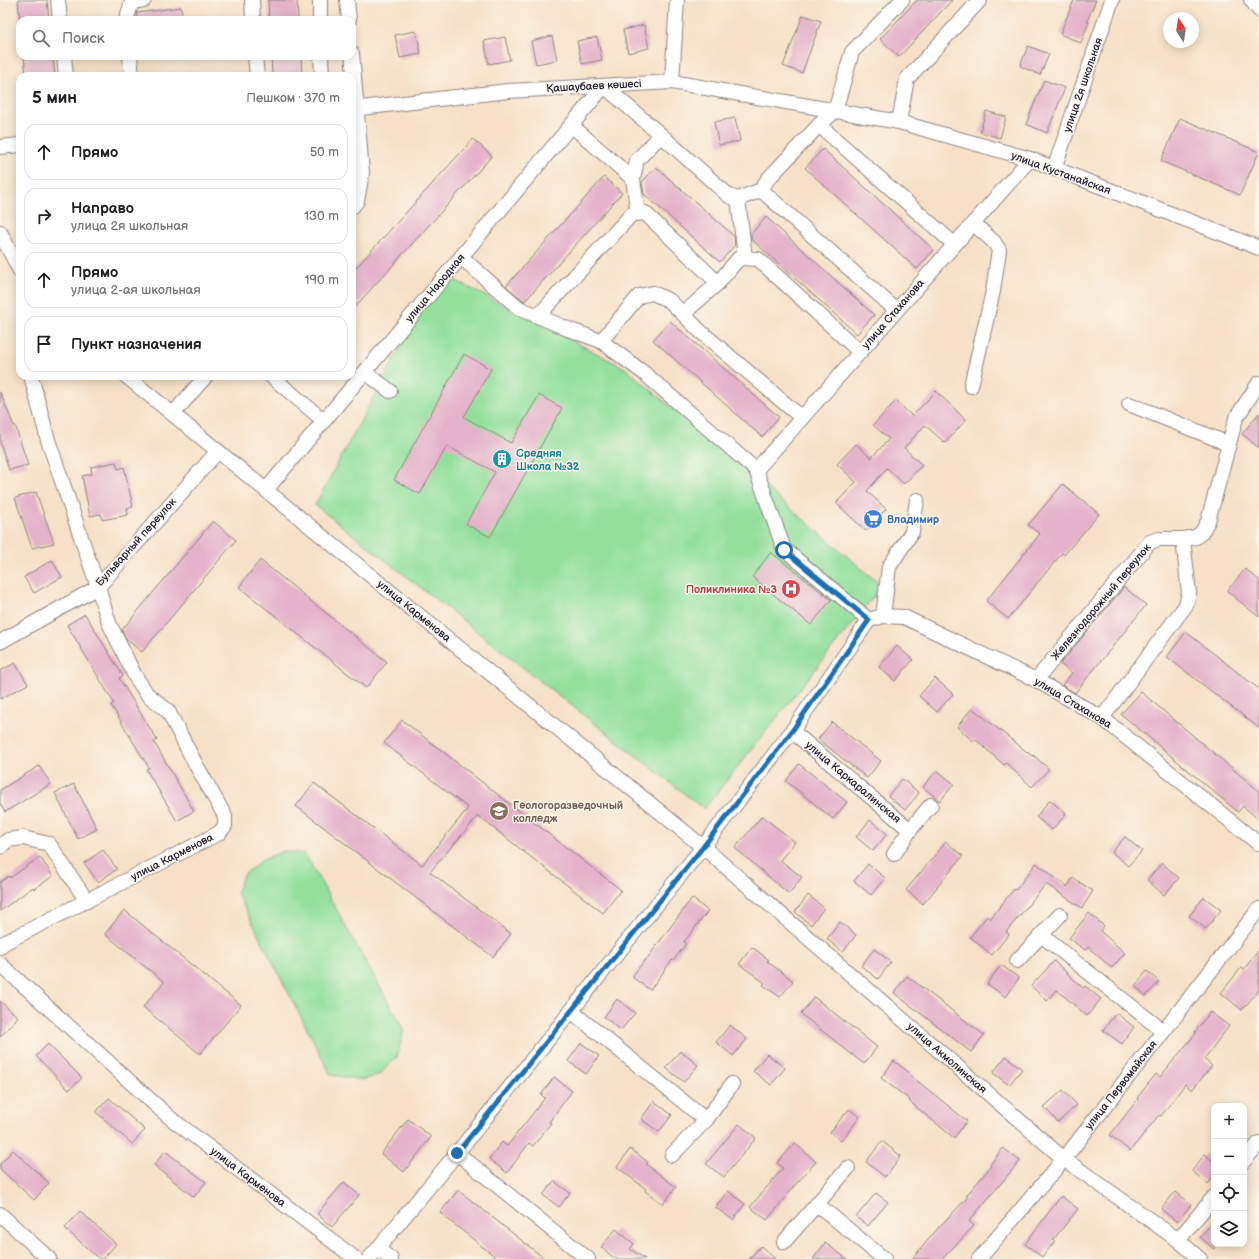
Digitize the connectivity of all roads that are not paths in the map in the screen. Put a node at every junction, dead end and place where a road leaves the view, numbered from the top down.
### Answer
1 (58, 0) edge
2 (144, 0) edge
3 (252, 0) edge
4 (320, 0) edge
5 (347, 0) edge
6 (677, 0) edge
7 (902, 0) edge
8 (980, 0) edge
9 (1112, 0) edge
10 (1251, 0) edge
11 (1259, 10) edge
12 (60, 16) edge
13 (127, 16) edge
14 (253, 16) edge
15 (320, 16) edge
16 (349, 16) edge
17 (64, 60) edge
18 (130, 60) edge
19 (255, 60) edge
20 (321, 60) edge
21 (352, 60) edge
22 (66, 72) edge
23 (132, 72) edge
24 (257, 72) edge
25 (322, 72) edge
26 (353, 72) edge
27 (672, 82) junction
28 (604, 86) junction
29 (356, 108) edge
30 (835, 111) junction
31 (356, 117) edge
32 (899, 122) junction
33 (571, 125) junction
34 (819, 125) junction
35 (661, 135) junction
36 (16, 145) edge
37 (0, 147) edge
38 (1030, 159) junction
39 (1054, 169) junction
40 (633, 179) junction
41 (761, 190) junction
42 (738, 199) junction
43 (356, 202) edge
44 (638, 214) junction
45 (973, 223) junction
46 (0, 232) edge
47 (954, 244) junction
48 (1259, 248) edge
49 (461, 257) junction
50 (745, 258) junction
51 (16, 263) edge
52 (718, 283) junction
53 (896, 310) junction
54 (683, 314) junction
55 (538, 316) junction
56 (601, 341) junction
57 (860, 352) junction
58 (365, 372) junction
59 (32, 380) edge
60 (131, 380) edge
61 (203, 380) edge
62 (277, 380) edge
63 (1259, 383) edge
64 (971, 386) dead end
65 (390, 391) dead end
66 (1129, 404) dead end
67 (173, 414) junction
68 (802, 418) junction
69 (324, 421) junction
70 (1229, 444) junction
71 (218, 451) junction
72 (756, 470) junction
73 (266, 490) junction
74 (917, 500) dead end
75 (1183, 538) junction
76 (98, 586) junction
77 (883, 616) junction
78 (869, 620) junction
79 (0, 642) edge
80 (1036, 680) junction
81 (1102, 718) junction
82 (792, 731) junction
83 (930, 805) dead end
84 (910, 830) junction
85 (1259, 844) edge
86 (0, 847) edge
87 (703, 847) junction
88 (894, 854) dead end
89 (87, 901) junction
90 (1258, 913) edge
91 (1060, 915) dead end
92 (1041, 935) junction
93 (0, 946) edge
94 (1017, 960) dead end
95 (0, 964) edge
96 (571, 1011) junction
97 (1163, 1031) junction
98 (732, 1084) dead end
99 (706, 1120) junction
100 (1259, 1143) edge
101 (457, 1153) junction
102 (672, 1155) dead end
103 (1247, 1157) edge
104 (1064, 1159) junction
105 (848, 1168) dead end
106 (1211, 1201) edge
107 (817, 1204) junction
108 (0, 1214) edge
109 (1178, 1240) junction
110 (784, 1242) dead end
111 (374, 1254) edge
112 (49, 1259) edge
113 (356, 1259) edge
114 (391, 1259) edge
115 (588, 1259) edge
116 (884, 1259) edge
117 (980, 1259) edge
118 (1200, 1259) edge

1 - 12 street
2 - 13 street
3 - 14 street
4 - 15 street
5 - 16 street
6 - 27 street
7 - 30 street
8 - 32 street
9 - 39 street, улица 2я школьная
10 - 11 street
17 - 22 street
18 - 23 street
19 - 24 street
20 - 25 street
21 - 26 street
27 - 28 street, Қашаубаев көшесі
27 - 30 street, Қашаубаев көшесі
28 - 29 street, Қашаубаев көшесі
28 - 33 street, улица Народная
28 - 35 street
30 - 32 street, улица Кустанайская
30 - 34 street
31 - 43 street
32 - 38 street, улица Кустанайская
33 - 40 street
33 - 49 street, улица Народная
34 - 41 street
34 - 47 street
35 - 40 street
35 - 42 street
36 - 37 street
38 - 39 street, улица Кустанайская
38 - 45 street, улица Стаханова
39 - 48 street, улица Кустанайская
40 - 44 street
41 - 42 street
41 - 53 street
42 - 50 street
44 - 52 street
44 - 55 street
45 - 47 street, улица Стаханова
45 - 64 street
46 - 51 street
47 - 53 street, улица Стаханова
49 - 55 street
49 - 58 street, улица Народная
50 - 52 street
50 - 57 street
52 - 54 street
53 - 57 street, улица Стаханова
54 - 56 street
54 - 68 street
55 - 56 street
56 - 72 street
57 - 68 street, улица Стаханова
58 - 65 street
58 - 69 street, улица Народная
59 - 76 street, улица Карменова
60 - 67 street, улица Карменова
61 - 67 street
62 - 69 street
63 - 70 street, Железнодорожный переулок
66 - 70 street
67 - 71 street, улица Карменова
68 - 72 street, улица Стаханова
69 - 73 street, улица Народная
70 - 75 street, Железнодорожный переулок
71 - 73 street, улица Карменова
71 - 76 street, Бульварный переулок
72 - 78 street
73 - 87 street, улица Карменова
74 - 77 street
75 - 80 street, Железнодорожный переулок
75 - 81 street
76 - 79 street, Бульварный переулок
76 - 89 street, улица Карменова
77 - 78 street
77 - 80 street, улица Стаханова
78 - 82 street
80 - 81 street, улица Стаханова
81 - 85 street, улица Стаханова
82 - 84 street, улица Каркаралинская
82 - 87 street
83 - 84 street
84 - 88 street, улица Каркаралинская
86 - 89 street
87 - 96 street
87 - 104 street, улица Акмолинская
89 - 93 street, улица Карменова
90 - 97 street, улица Первомайская
91 - 92 street
92 - 94 street
92 - 97 street
95 - 113 street, улица Карменова
96 - 99 street
96 - 101 street
97 - 104 street, улица Первомайская
98 - 99 street
99 - 102 street
100 - 103 street
101 - 111 street
101 - 115 street
104 - 109 street, улица Акмолинская
104 - 117 street, улица Первомайская
105 - 107 street
106 - 109 street
107 - 110 street
107 - 116 street
108 - 112 street
109 - 118 street, улица Акмолинская
111 - 114 street

